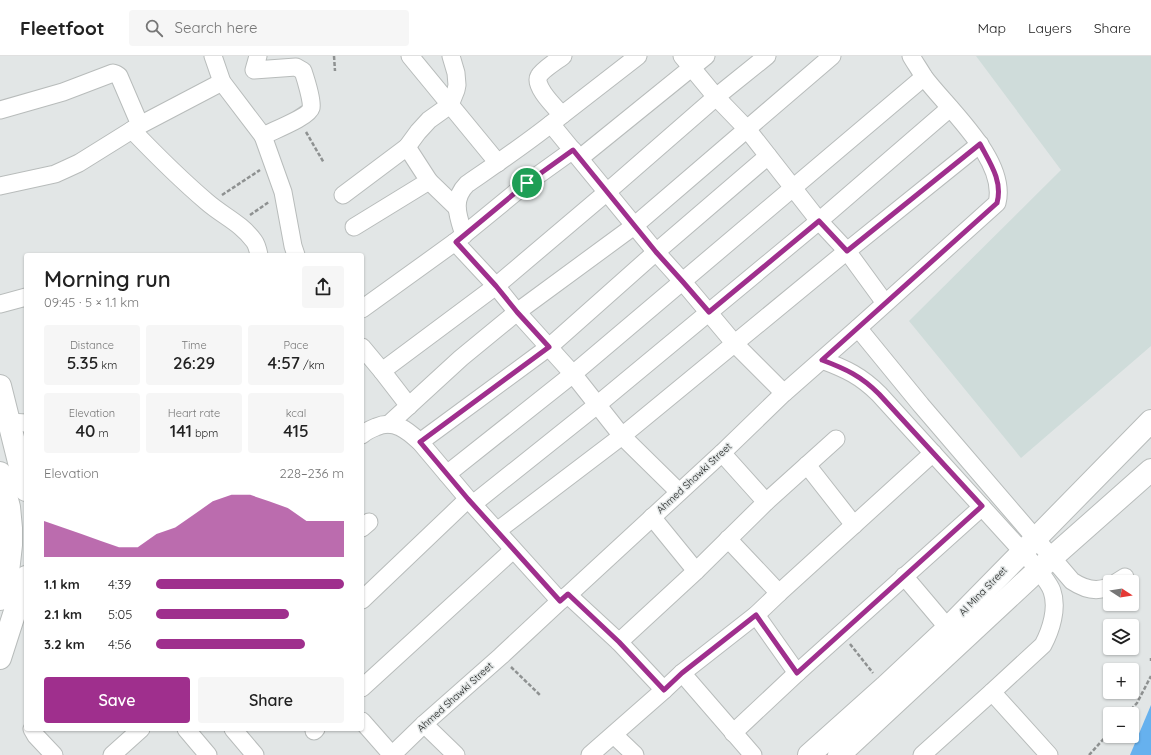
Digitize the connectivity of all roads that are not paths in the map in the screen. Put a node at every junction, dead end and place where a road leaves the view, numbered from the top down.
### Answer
1 (213, 56) edge
2 (258, 56) edge
3 (410, 56) edge
4 (451, 56) edge
5 (638, 56) edge
6 (706, 56) edge
7 (767, 56) edge
8 (832, 56) edge
9 (911, 56) edge
10 (552, 59) edge
11 (687, 62) edge
12 (924, 77) junction
13 (222, 82) junction
14 (716, 97) junction
15 (450, 105) junction
16 (950, 108) junction
17 (0, 110) edge
18 (556, 119) junction
19 (136, 127) junction
20 (747, 129) junction
21 (263, 136) junction
22 (980, 144) junction
23 (407, 147) junction
24 (576, 154) junction
25 (768, 156) junction
26 (498, 163) junction
27 (429, 181) junction
28 (0, 186) edge
29 (792, 188) junction
30 (607, 192) junction
31 (343, 195) dead end
32 (457, 208) junction
33 (819, 221) junction
34 (634, 226) junction
35 (354, 227) dead end
36 (460, 238) junction
37 (847, 251) junction
38 (656, 252) junction
39 (259, 253) edge
40 (296, 253) edge
41 (683, 282) junction
42 (496, 286) junction
43 (24, 298) edge
44 (885, 303) junction
45 (0, 304) edge
46 (364, 308) edge
47 (517, 312) junction
48 (709, 312) junction
49 (858, 328) junction
50 (735, 344) junction
51 (549, 347) junction
52 (364, 350) edge
53 (822, 360) junction
54 (382, 371) junction
55 (573, 374) junction
56 (0, 386) edge
57 (784, 393) junction
58 (597, 405) junction
59 (409, 406) junction
60 (1151, 421) edge
61 (18, 423) edge
62 (390, 424) junction
63 (364, 434) edge
64 (622, 436) junction
65 (836, 439) dead end
66 (420, 442) junction
67 (722, 453) junction
68 (933, 453) junction
69 (807, 465) junction
70 (1151, 470) edge
71 (24, 473) edge
72 (447, 474) junction
73 (1, 482) edge
74 (679, 492) junction
75 (470, 502) junction
76 (766, 502) junction
77 (982, 506) junction
78 (652, 517) junction
79 (854, 525) junction
80 (496, 531) junction
81 (728, 540) junction
82 (1029, 545) junction
83 (513, 550) junction
84 (1045, 564) junction
85 (696, 571) junction
86 (904, 576) junction
87 (24, 583) edge
88 (1103, 589) edge
89 (779, 593) junction
90 (364, 598) edge
91 (564, 598) junction
92 (0, 599) edge
93 (756, 615) junction
94 (948, 628) junction
95 (619, 642) junction
96 (0, 658) edge
97 (682, 673) junction
98 (797, 673) junction
99 (364, 686) edge
100 (664, 690) junction
101 (992, 692) junction
102 (364, 723) edge
103 (424, 724) junction
104 (33, 731) edge
105 (139, 731) edge
106 (188, 731) edge
107 (235, 731) edge
108 (734, 733) junction
109 (614, 735) junction
110 (117, 754) edge
111 (54, 755) edge
112 (208, 755) edge
113 (255, 755) edge
114 (392, 755) edge
115 (456, 755) edge
116 (590, 755) edge
117 (635, 755) edge
118 (753, 755) edge
119 (809, 755) edge
120 (839, 755) edge
121 (922, 755) edge
122 (1048, 755) edge

1 - 13 street
2 - 21 street
3 - 15 street
4 - 15 street
5 - 18 street
6 - 11 street
7 - 14 street
8 - 20 street
9 - 12 street
10 - 18 street
11 - 14 street
11 - 24 street
12 - 16 street
12 - 29 street
13 - 19 street
13 - 21 street
14 - 20 street
14 - 30 street
15 - 23 street
15 - 26 street
16 - 22 street
16 - 33 street
17 - 19 street
18 - 24 street
18 - 26 street
19 - 28 street
19 - 39 street
20 - 25 street
20 - 34 street
21 - 40 street
22 - 37 street
22 - 44 street, Ahmed Shawki Street
23 - 27 street
23 - 31 street
24 - 30 street
24 - 36 street
25 - 29 street
25 - 38 street
26 - 32 street
27 - 32 street
27 - 35 street
29 - 33 street
29 - 41 street
30 - 34 street
30 - 42 street
32 - 36 street
33 - 37 street
33 - 48 street
34 - 38 street
34 - 47 street
36 - 42 street
36 - 46 street
37 - 44 street
37 - 50 street
38 - 41 street
38 - 51 street
41 - 48 street
41 - 55 street
42 - 47 street
42 - 54 street
43 - 45 street
44 - 49 street, Ahmed Shawki Street
47 - 51 street
47 - 59 street
48 - 50 street
48 - 58 street
49 - 53 street, Ahmed Shawki Street
49 - 82 street
50 - 57 street
50 - 64 street
51 - 55 street
51 - 66 street
52 - 54 street
53 - 57 street, Ahmed Shawki Street
53 - 68 street
54 - 59 street
55 - 58 street
55 - 72 street
56 - 61 main road
57 - 67 street, Ahmed Shawki Street
58 - 64 street
58 - 75 street
59 - 62 street
60 - 82 main road, Al Mina Street
61 - 71 main road
62 - 63 street
62 - 66 street
64 - 74 street
64 - 80 street
65 - 69 street
66 - 72 street
67 - 74 street, Ahmed Shawki Street
67 - 76 street
68 - 77 street
68 - 79 street
69 - 76 street
69 - 79 street
70 - 84 main road, Al Mina Street
72 - 75 street
73 - 92 main road
74 - 78 street, Ahmed Shawki Street
75 - 80 street
75 - 90 street
76 - 81 street
77 - 82 street
77 - 86 street
78 - 85 street
78 - 91 street, Ahmed Shawki Street
79 - 89 street
80 - 83 street
81 - 85 street
81 - 89 street
82 - 84 street
82 - 94 main road, Al Mina Street
83 - 91 street
83 - 99 street
84 - 88 street
84 - 101 street
84 - 120 main road, Al Mina Street
85 - 95 street
86 - 94 street
86 - 98 street
87 - 96 main road
89 - 93 street
91 - 95 street
91 - 103 street, Ahmed Shawki Street
93 - 97 street
93 - 98 street
94 - 119 main road, Al Mina Street
95 - 100 street
97 - 100 street
97 - 108 street
98 - 108 street
100 - 109 street
101 - 121 street
101 - 122 street
102 - 114 street
103 - 114 street, Ahmed Shawki Street
103 - 115 street
104 - 111 street
105 - 110 street
106 - 112 street
107 - 113 street
108 - 118 street
109 - 116 street
109 - 117 street

